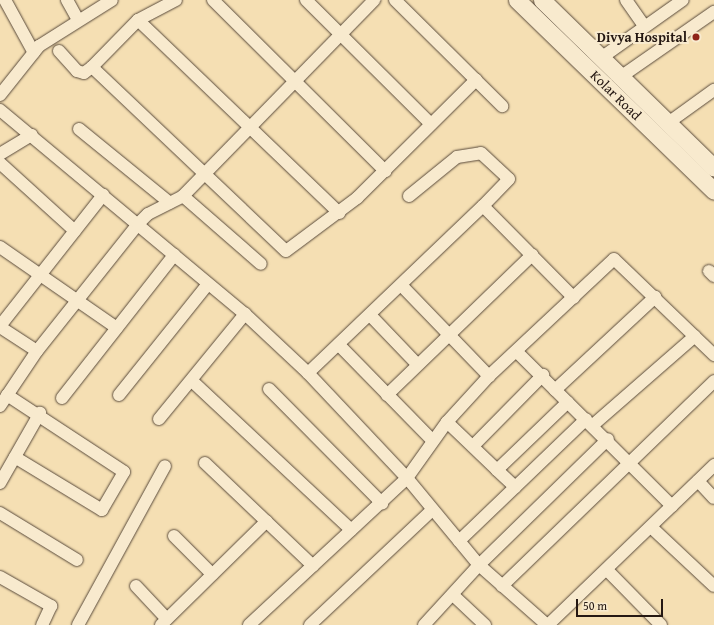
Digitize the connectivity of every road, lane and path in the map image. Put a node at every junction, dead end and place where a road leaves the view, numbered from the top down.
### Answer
1 (5, 0) edge
2 (67, 0) edge
3 (112, 0) edge
4 (176, 0) edge
5 (214, 0) edge
6 (306, 0) edge
7 (374, 0) edge
8 (395, 0) edge
9 (517, 0) edge
10 (542, 0) edge
11 (626, 0) edge
12 (683, 0) edge
13 (714, 12) edge
14 (78, 20) junction
15 (138, 20) junction
16 (644, 26) junction
17 (341, 34) junction
18 (59, 51) dead end
19 (34, 53) junction
20 (601, 58) junction
21 (92, 67) junction
22 (618, 78) junction
23 (297, 80) junction
24 (476, 80) junction
25 (714, 90) edge
26 (0, 95) edge
27 (502, 106) dead end
28 (0, 110) edge
29 (668, 123) junction
30 (431, 124) junction
31 (251, 126) junction
32 (79, 128) dead end
33 (32, 135) junction
34 (0, 154) edge
35 (0, 163) edge
36 (714, 168) edge
37 (385, 171) junction
38 (204, 175) junction
39 (714, 191) edge
40 (103, 195) junction
41 (183, 196) junction
42 (409, 196) dead end
43 (170, 203) junction
44 (483, 206) junction
45 (339, 212) junction
46 (138, 224) junction
47 (75, 231) junction
48 (1, 249) edge
49 (174, 255) junction
50 (532, 255) junction
51 (261, 264) dead end
52 (40, 273) junction
53 (208, 284) junction
54 (401, 286) junction
55 (655, 297) junction
56 (79, 298) junction
57 (574, 298) junction
58 (245, 314) junction
59 (370, 315) junction
60 (0, 326) edge
61 (116, 328) junction
62 (449, 334) junction
63 (695, 336) junction
64 (339, 346) junction
65 (37, 351) junction
66 (518, 352) junction
67 (714, 355) edge
68 (418, 364) junction
69 (308, 373) junction
70 (543, 375) junction
71 (489, 376) junction
72 (192, 381) junction
73 (714, 381) edge
74 (269, 389) dead end
75 (556, 390) junction
76 (7, 394) junction
77 (119, 395) dead end
78 (387, 395) junction
79 (62, 398) dead end
80 (568, 402) junction
81 (0, 406) edge
82 (40, 413) junction
83 (159, 419) dead end
84 (447, 422) junction
85 (589, 422) junction
86 (608, 439) junction
87 (433, 442) junction
88 (473, 446) junction
89 (15, 457) junction
90 (631, 462) junction
91 (205, 463) dead end
92 (714, 465) edge
93 (165, 466) dead end
94 (497, 470) junction
95 (407, 478) junction
96 (698, 481) junction
97 (0, 483) edge
98 (515, 487) junction
99 (714, 498) edge
100 (382, 503) junction
101 (672, 506) junction
102 (432, 510) junction
103 (0, 513) edge
104 (267, 521) junction
105 (651, 527) junction
106 (351, 530) junction
107 (174, 536) dead end
108 (459, 541) junction
109 (77, 560) dead end
110 (479, 565) junction
111 (312, 566) junction
112 (607, 570) junction
113 (212, 574) junction
114 (0, 577) edge
115 (712, 581) edge
116 (136, 586) dead end
117 (502, 586) junction
118 (453, 595) junction
119 (164, 622) edge
120 (42, 625) edge
121 (78, 625) edge
122 (249, 625) edge
123 (310, 625) edge
124 (424, 625) edge
125 (485, 625) edge
126 (548, 625) edge
127 (661, 625) edge

1 - 19 street
2 - 14 street
3 - 14 street
4 - 15 street
5 - 23 street
6 - 17 street
7 - 17 street
8 - 24 street
9 - 39 main road, Kolar Road
10 - 20 main road, Kolar Road
11 - 16 street
12 - 16 street
13 - 22 street
14 - 19 street
15 - 21 street
15 - 31 street
16 - 20 street
17 - 23 street
17 - 30 street
18 - 21 street
19 - 26 street
20 - 22 main road, Kolar Road
21 - 38 street
22 - 29 main road, Kolar Road
23 - 31 street
23 - 37 street
24 - 27 street
24 - 30 street
25 - 29 street
28 - 33 street
29 - 36 main road, Kolar Road
30 - 37 street
31 - 38 street
31 - 45 street
32 - 43 street
33 - 34 street
33 - 40 street
35 - 47 street
37 - 45 street
38 - 41 street
38 - 45 street
40 - 46 street
40 - 47 street
41 - 43 street
41 - 51 street
42 - 44 street
43 - 46 street
44 - 50 street
44 - 54 street
46 - 49 street
46 - 56 street
47 - 52 street
48 - 52 street
49 - 53 street
49 - 61 street
50 - 57 street
50 - 62 street
52 - 56 street
52 - 60 street
53 - 58 street
53 - 77 street
54 - 59 street
54 - 62 street
55 - 57 street
55 - 63 street
55 - 75 street
56 - 61 street
56 - 65 street
57 - 66 street
58 - 69 street
58 - 72 street
59 - 64 street
59 - 68 street
60 - 65 street
61 - 79 street
62 - 68 street
62 - 71 street
63 - 67 street
63 - 85 street
64 - 69 street
64 - 78 street
65 - 76 street
66 - 70 street
66 - 71 street
68 - 78 street
69 - 95 street
70 - 75 street
70 - 88 street
71 - 84 street
72 - 83 street
72 - 106 street
73 - 90 street
74 - 100 street
75 - 80 street
76 - 81 street
76 - 82 street
78 - 87 street
80 - 85 street
80 - 94 street
82 - 89 street
82 - 89 street
84 - 87 street
84 - 88 street
85 - 86 street
85 - 98 street
86 - 90 street
86 - 110 street
87 - 95 street
88 - 94 street
89 - 97 street
90 - 101 street
90 - 117 street
91 - 104 street
92 - 96 street
93 - 121 street
94 - 98 street
95 - 100 street
95 - 102 street
96 - 99 street
96 - 101 street
98 - 108 street
100 - 106 street
101 - 105 street
102 - 108 street
102 - 123 street
103 - 109 street
104 - 111 street
104 - 113 street
105 - 112 street
105 - 115 street
106 - 111 street
107 - 113 street
108 - 110 street
110 - 117 street
110 - 118 street
111 - 122 street
112 - 126 street
112 - 127 street
113 - 119 street
114 - 120 street
116 - 119 street
117 - 126 street
118 - 124 street
118 - 125 street

